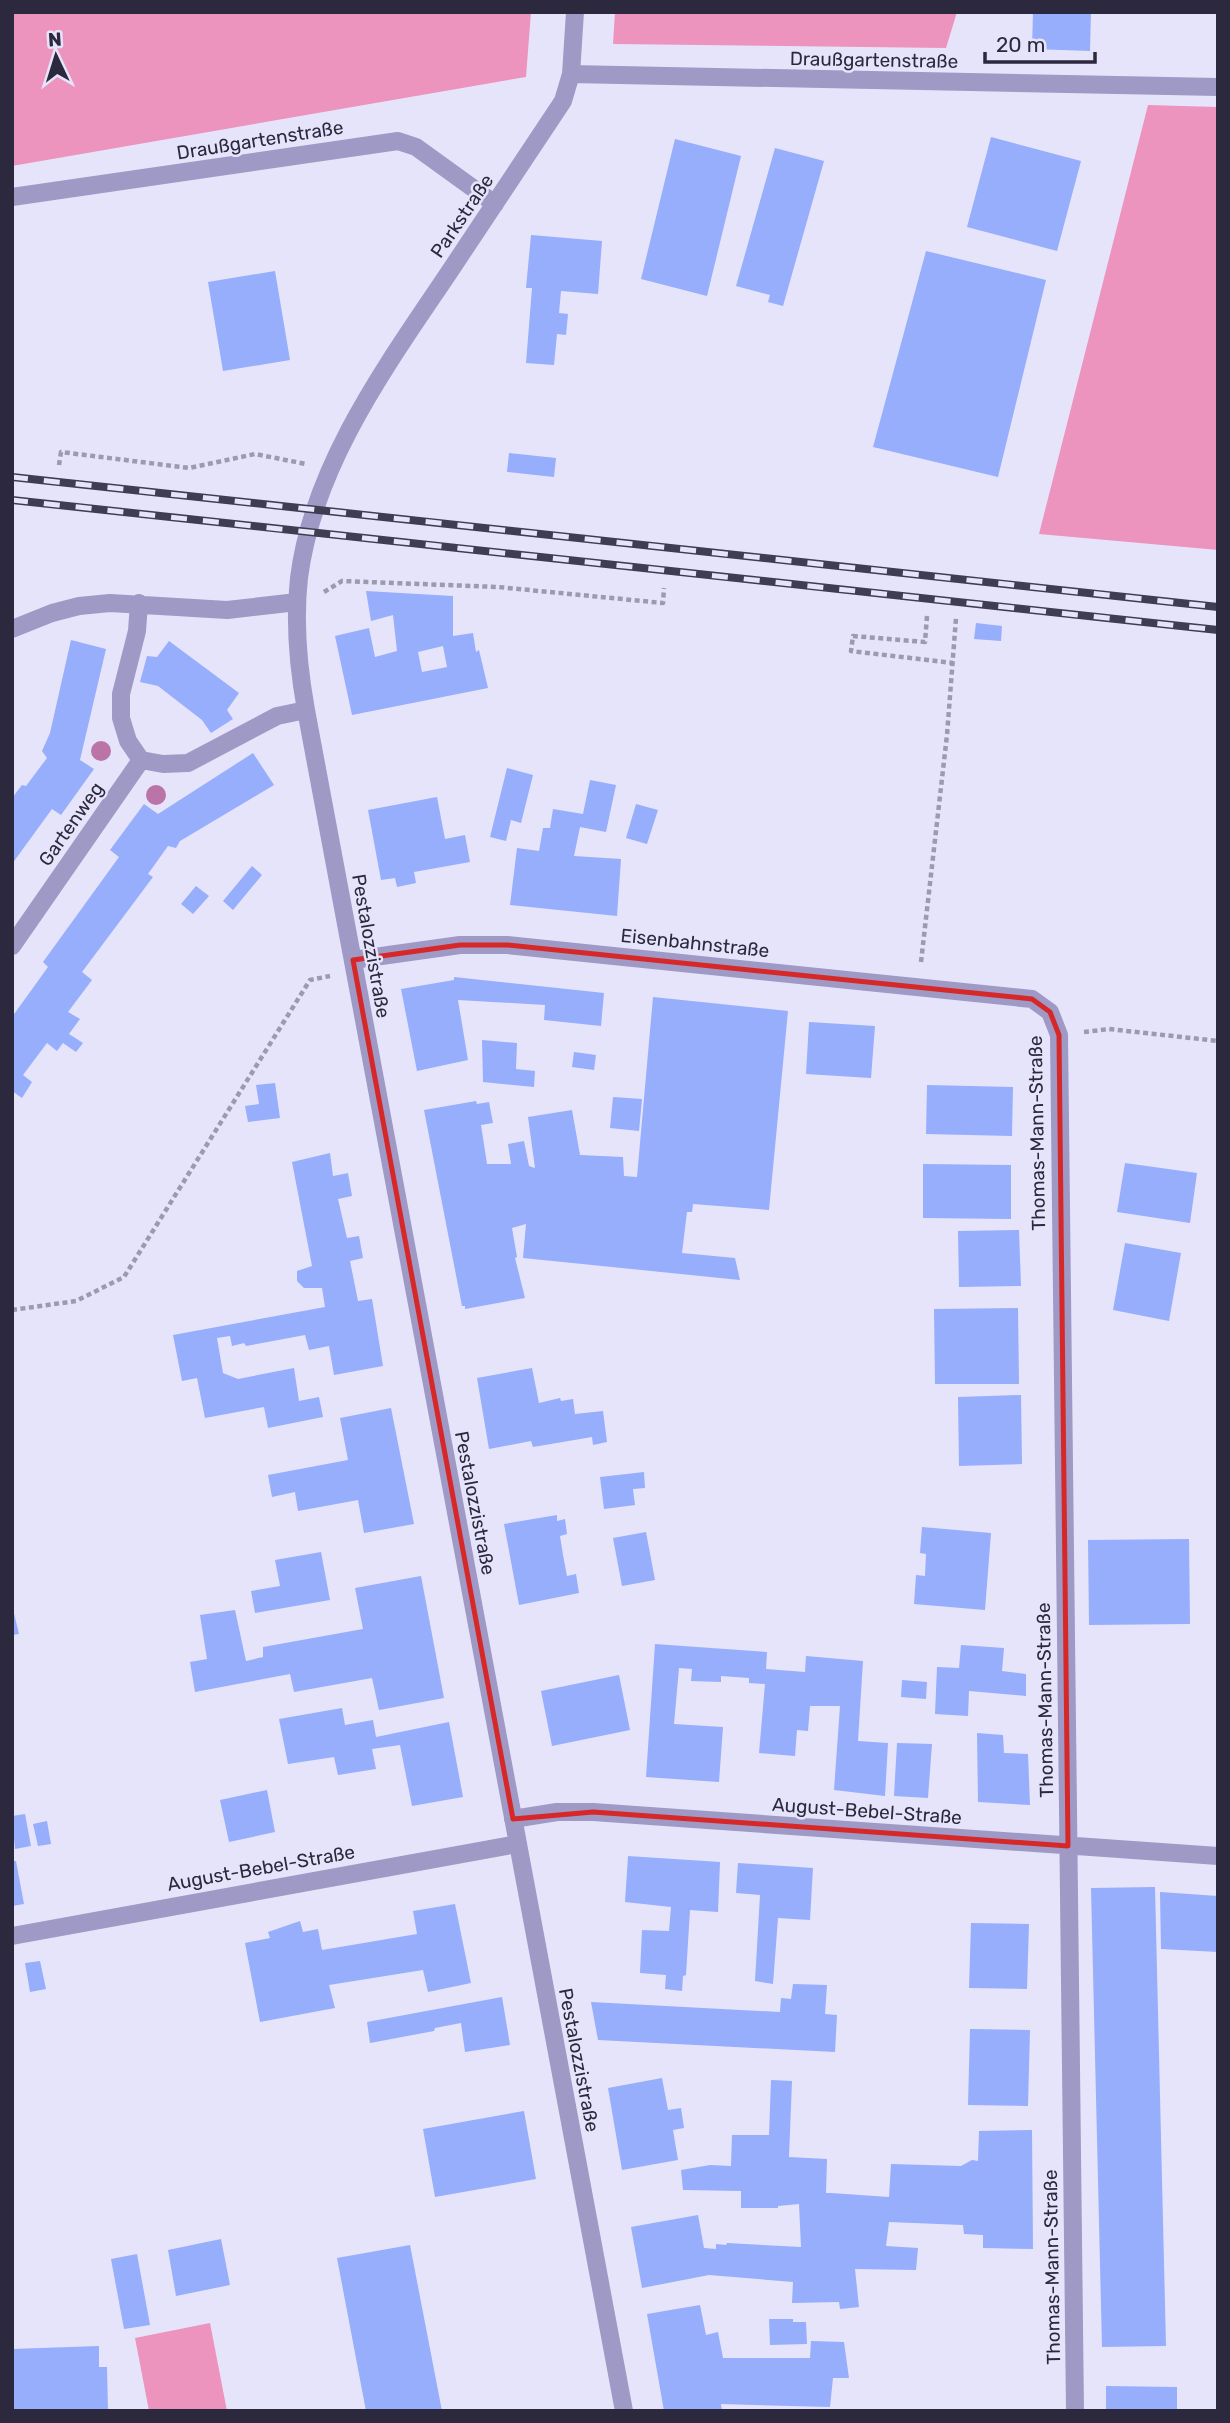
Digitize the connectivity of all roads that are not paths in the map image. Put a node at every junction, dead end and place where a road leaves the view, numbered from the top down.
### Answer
1 (575, 12) edge
2 (571, 74) junction
3 (1218, 87) edge
4 (12, 198) edge
5 (495, 204) junction
6 (349, 431) joint
7 (297, 602) junction
8 (139, 603) junction
9 (12, 629) edge
10 (306, 710) junction
11 (141, 760) junction
12 (12, 946) edge
13 (354, 966) junction
14 (1032, 999) joint
15 (513, 1819) junction
16 (517, 1844) junction
17 (1068, 1846) junction
18 (1218, 1856) edge
19 (12, 1936) edge
20 (624, 2411) edge
21 (1075, 2411) edge

1 - 2 street, Parkstraße
2 - 3 street, Draußgartenstraße
2 - 5 street, Parkstraße
4 - 5 street, Draußgartenstraße
5 - 6 street, Parkstraße
6 - 7 street, Pestalozzistraße
7 - 8 street
7 - 10 street, Pestalozzistraße
8 - 9 street
8 - 11 street
10 - 11 street
10 - 13 street, Pestalozzistraße
11 - 12 street, Gartenweg
13 - 14 street, Eisenbahnstraße
13 - 15 street, Pestalozzistraße
14 - 17 street, Thomas-Mann-Straße
15 - 16 street, Pestalozzistraße
15 - 17 street, August-Bebel-Straße
16 - 19 street, August-Bebel-Straße
16 - 20 street, Pestalozzistraße
17 - 18 street, August-Bebel-Straße
17 - 21 street, Thomas-Mann-Straße

